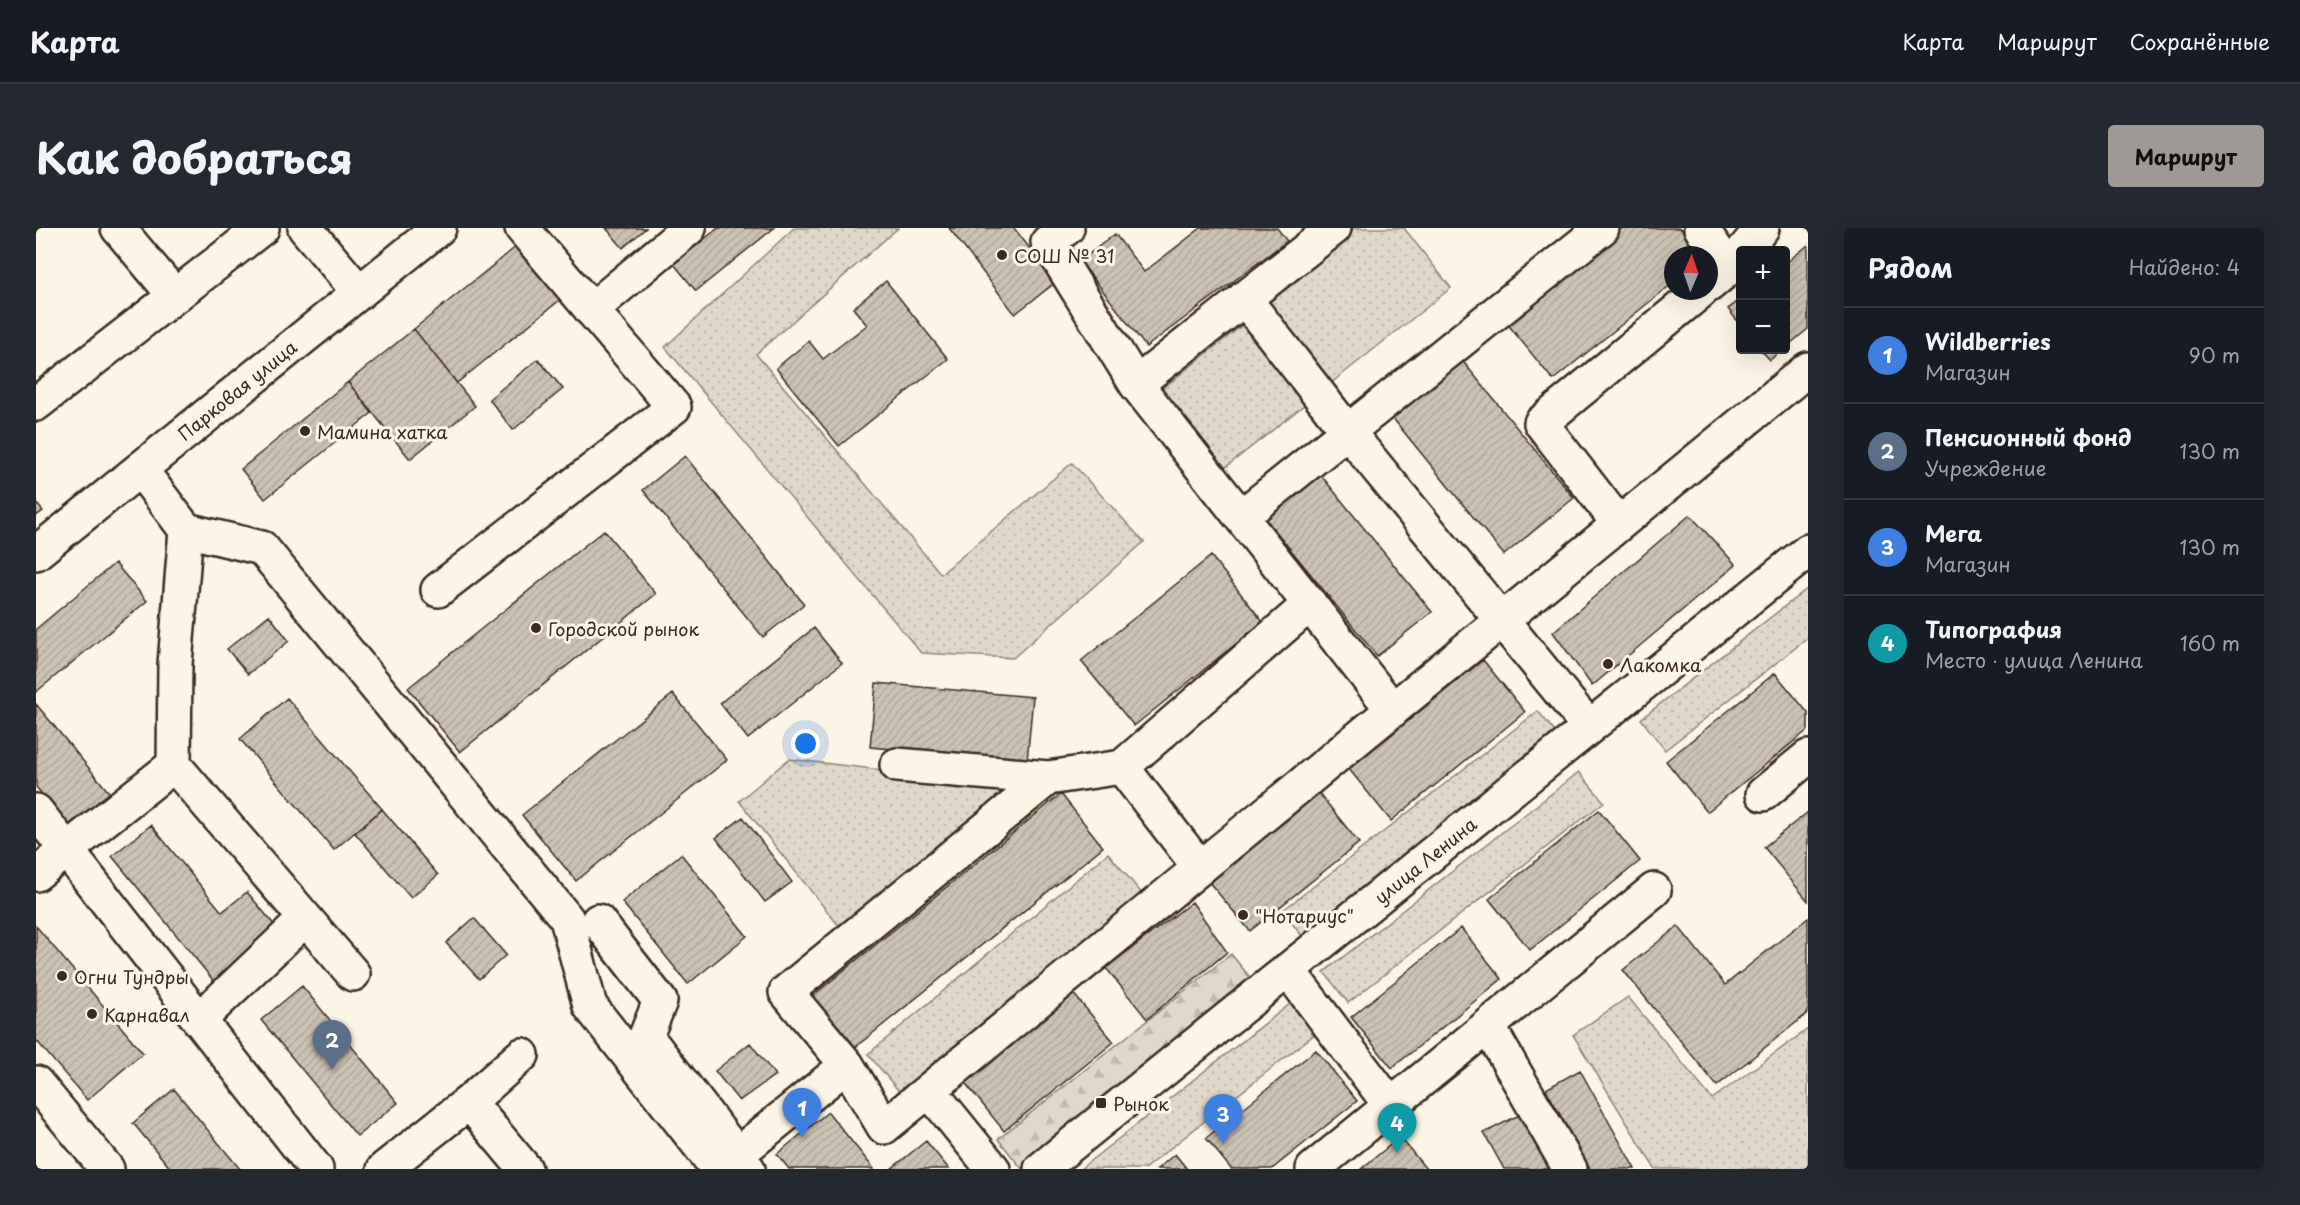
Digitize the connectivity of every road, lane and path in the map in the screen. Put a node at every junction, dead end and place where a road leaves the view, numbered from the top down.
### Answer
1 (118, 228) edge
2 (262, 228) edge
3 (305, 228) edge
4 (439, 228) edge
5 (522, 228) edge
6 (689, 228) edge
7 (1067, 228) edge
8 (1334, 228) edge
9 (1602, 228) edge
10 (1701, 228) edge
11 (1762, 228) edge
12 (1730, 264) edge
13 (359, 292) junction
14 (175, 296) junction
15 (1244, 298) junction
16 (1690, 300) edge
17 (591, 310) junction
18 (1808, 369) edge
19 (1136, 384) junction
20 (36, 404) edge
21 (1348, 432) junction
22 (140, 469) junction
23 (1242, 516) junction
24 (1619, 524) junction
25 (186, 530) junction
26 (1808, 550) edge
27 (36, 553) edge
28 (438, 590) dead end
29 (1310, 604) junction
30 (1504, 620) junction
31 (1393, 710) junction
32 (1589, 727) junction
33 (1808, 757) edge
34 (174, 765) junction
35 (897, 765) dead end
36 (1122, 767) junction
37 (1048, 778) junction
38 (1763, 794) dead end
39 (36, 811) edge
40 (66, 850) junction
41 (1200, 868) junction
42 (36, 874) edge
43 (1654, 890) dead end
44 (305, 919) junction
45 (598, 921) dead end
46 (1288, 970) junction
47 (353, 974) dead end
48 (199, 1020) junction
49 (1488, 1026) junction
50 (522, 1055) dead end
51 (847, 1065) junction
52 (36, 1083) edge
53 (929, 1090) junction
54 (469, 1102) junction
55 (1391, 1106) junction
56 (731, 1165) edge
57 (107, 1169) edge
58 (316, 1169) edge
59 (384, 1169) edge
60 (525, 1169) edge
61 (993, 1169) edge
62 (1041, 1169) edge
63 (1313, 1169) edge
64 (1570, 1169) edge

1 - 14 street
2 - 14 street
3 - 13 street
4 - 13 street, Парковая улица
5 - 17 street
6 - 17 street
7 - 19 street
8 - 15 street
9 - 21 street
10 - 12 street
11 - 12 street
13 - 22 street, Парковая улица
14 - 20 street
15 - 19 street
15 - 21 street
16 - 24 street
17 - 28 street
18 - 24 street
19 - 23 street
21 - 23 street
21 - 30 street
22 - 25 street
22 - 27 street, Парковая улица
23 - 29 street
24 - 30 street
25 - 34 street
25 - 56 street
26 - 32 street, улица Ленина
29 - 31 street
29 - 36 street
30 - 31 street
30 - 32 street
31 - 41 street
32 - 46 street, улица Ленина
33 - 38 street
34 - 40 street
34 - 44 street
35 - 37 street
36 - 37 street
36 - 41 street
37 - 51 street
39 - 40 street
40 - 42 street
40 - 48 street
41 - 53 street
43 - 49 street
44 - 47 street
44 - 48 street
45 - 56 street
46 - 55 street
46 - 62 street, улица Ленина
48 - 58 street
49 - 55 street
49 - 64 street
50 - 54 street
51 - 53 street
51 - 56 street
52 - 57 street
53 - 61 street
54 - 59 street
54 - 60 street
55 - 63 street

